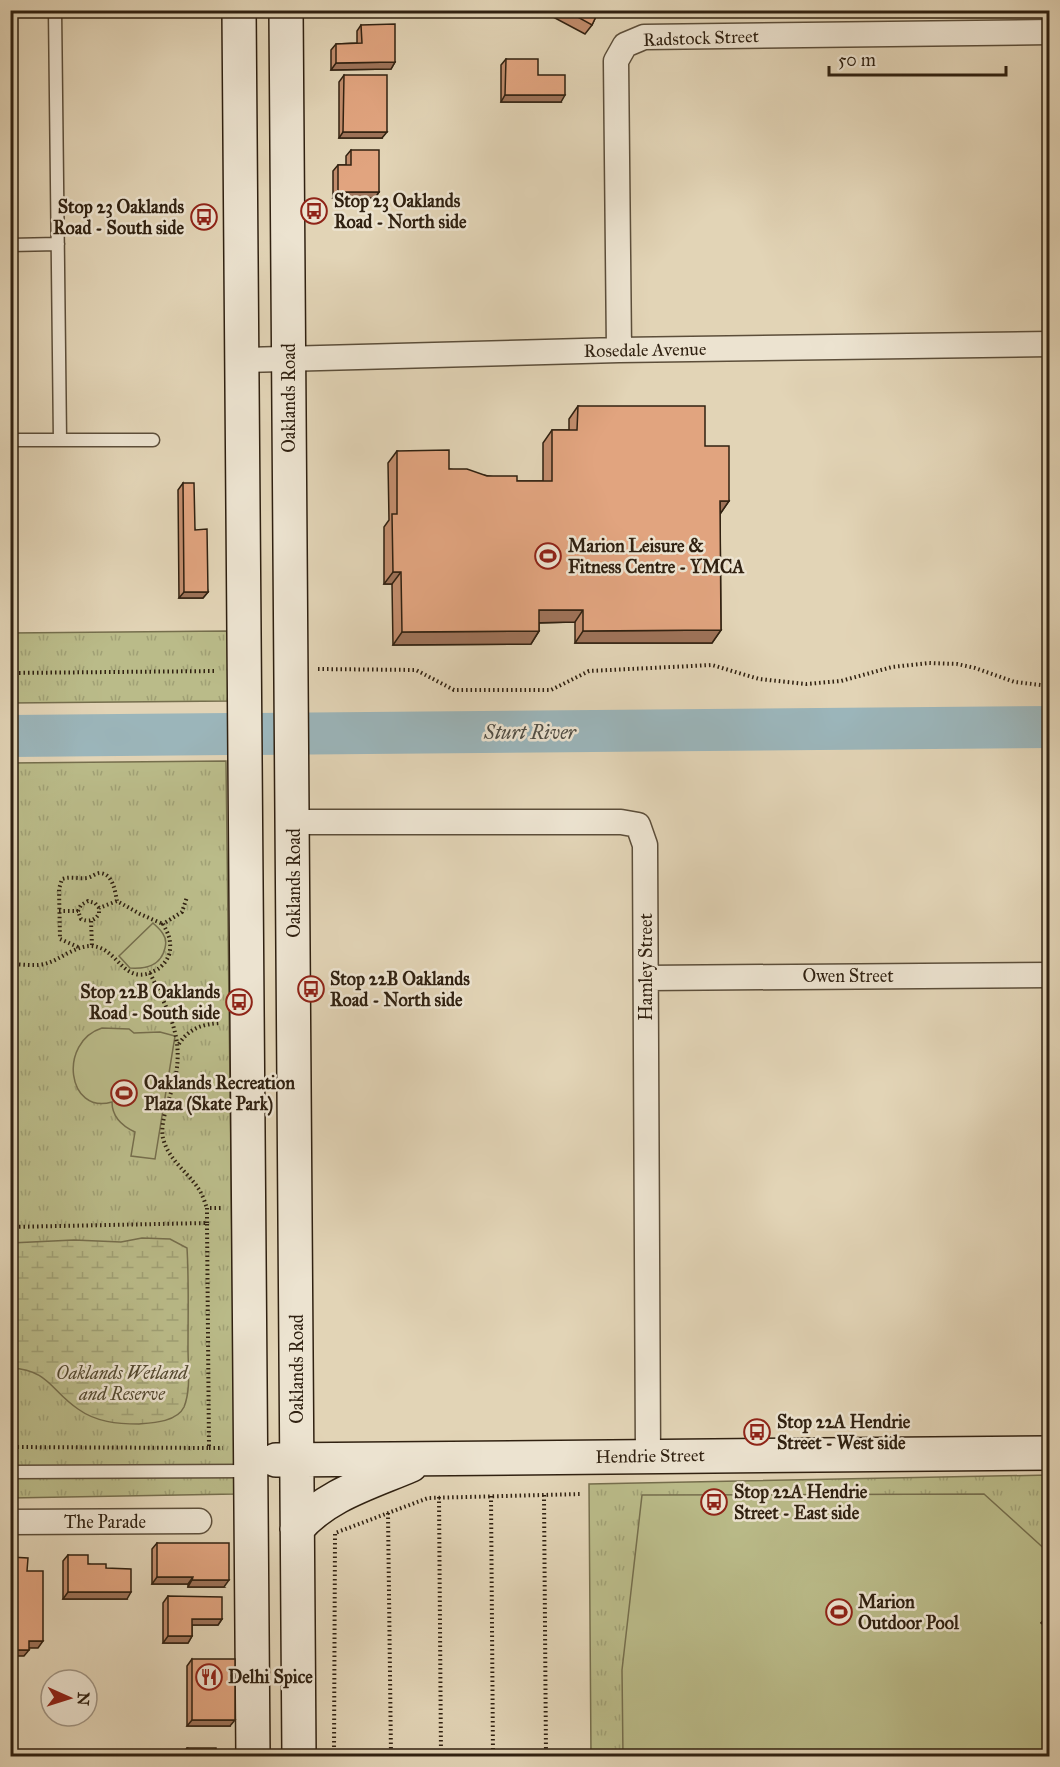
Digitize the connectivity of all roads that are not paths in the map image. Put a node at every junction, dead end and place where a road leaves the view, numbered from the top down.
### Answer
1 (55, 10) edge
2 (239, 10) edge
3 (286, 10) edge
4 (1050, 32) edge
5 (58, 244) junction
6 (10, 245) edge
7 (1050, 344) edge
8 (619, 350) junction
9 (241, 360) junction
10 (288, 360) junction
11 (10, 440) edge
12 (60, 440) junction
13 (153, 440) dead end
14 (293, 836) junction
15 (245, 861) junction
16 (1050, 975) edge
17 (646, 978) junction
18 (1050, 1453) edge
19 (648, 1456) junction
20 (427, 1458) junction
21 (297, 1460) junction
22 (250, 1465) junction
23 (10, 1472) edge
24 (199, 1521) dead end
25 (10, 1522) edge
26 (297, 1529) junction
27 (253, 1756) edge
28 (299, 1756) edge

1 - 5 lane
2 - 9 main road
3 - 10 main road, Oaklands Road
4 - 8 street, Radstock Street
5 - 6 lane
5 - 12 lane
7 - 8 street, Rosedale Avenue
8 - 10 street, Rosedale Avenue
9 - 10 street, Rosedale Avenue
9 - 15 main road
10 - 14 main road, Oaklands Road
11 - 12 lane
12 - 13 lane
14 - 15 main road
14 - 17 street, Hamley Street
14 - 21 main road, Oaklands Road
15 - 22 main road
16 - 17 street, Owen Street
17 - 19 street, Hamley Street
18 - 19 main road, Hendrie Street
19 - 20 main road, Hendrie Street
20 - 21 main road, Hendrie Street
20 - 26 main road
21 - 22 main road, Hendrie Street
21 - 26 main road, Oaklands Road
22 - 23 lane
22 - 27 main road
24 - 25 street, The Parade
26 - 28 main road, Oaklands Road

